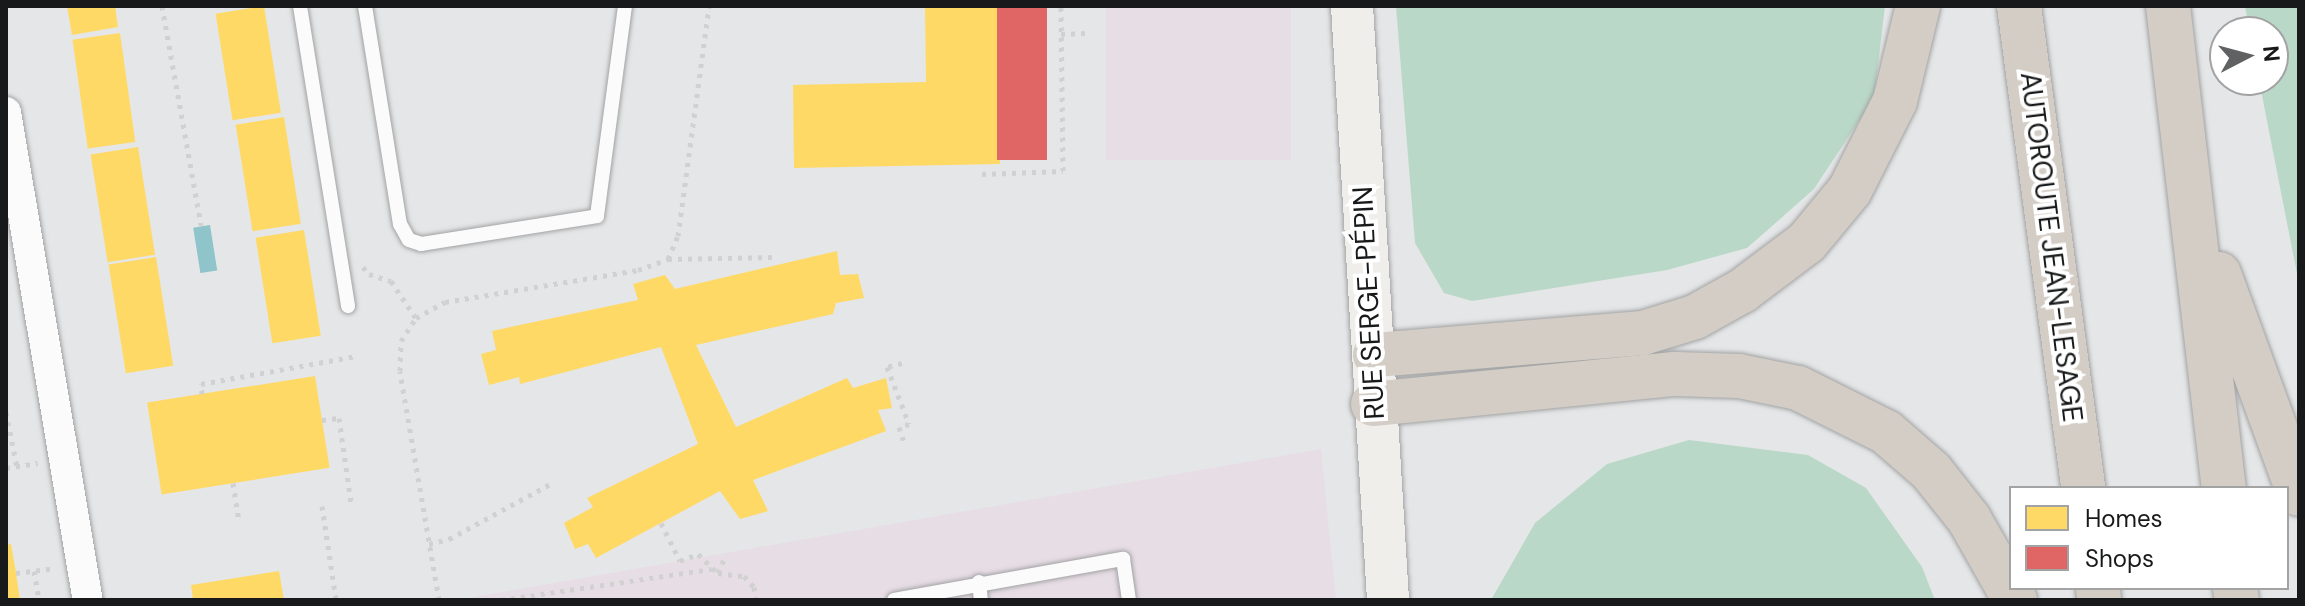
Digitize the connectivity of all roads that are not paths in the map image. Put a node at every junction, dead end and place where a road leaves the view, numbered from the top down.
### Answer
1 (300, 6) edge
2 (365, 6) edge
3 (625, 6) edge
4 (1352, 6) edge
5 (1918, 6) edge
6 (2019, 6) edge
7 (2168, 6) edge
8 (6, 112) edge
9 (2190, 186) junction
10 (348, 306) dead end
11 (1375, 355) junction
12 (1373, 404) junction
13 (2083, 486) edge
14 (2224, 486) edge
15 (2299, 494) edge
16 (979, 582) junction
17 (2009, 589) edge
18 (902, 599) edge
19 (88, 600) edge
20 (981, 600) edge
21 (1129, 600) edge
22 (1388, 600) edge

1 - 10 lane
2 - 3 lane
4 - 11 street, RUE SERGE-PÉPIN
5 - 11 highway
6 - 13 highway, AUTOROUTE JEAN-LESAGE
7 - 9 highway
8 - 19 street
9 - 14 highway
9 - 15 highway
11 - 12 street, RUE SERGE-PÉPIN
12 - 17 highway
12 - 22 street, RUE SERGE-PÉPIN
16 - 18 lane
16 - 20 lane
16 - 21 lane

